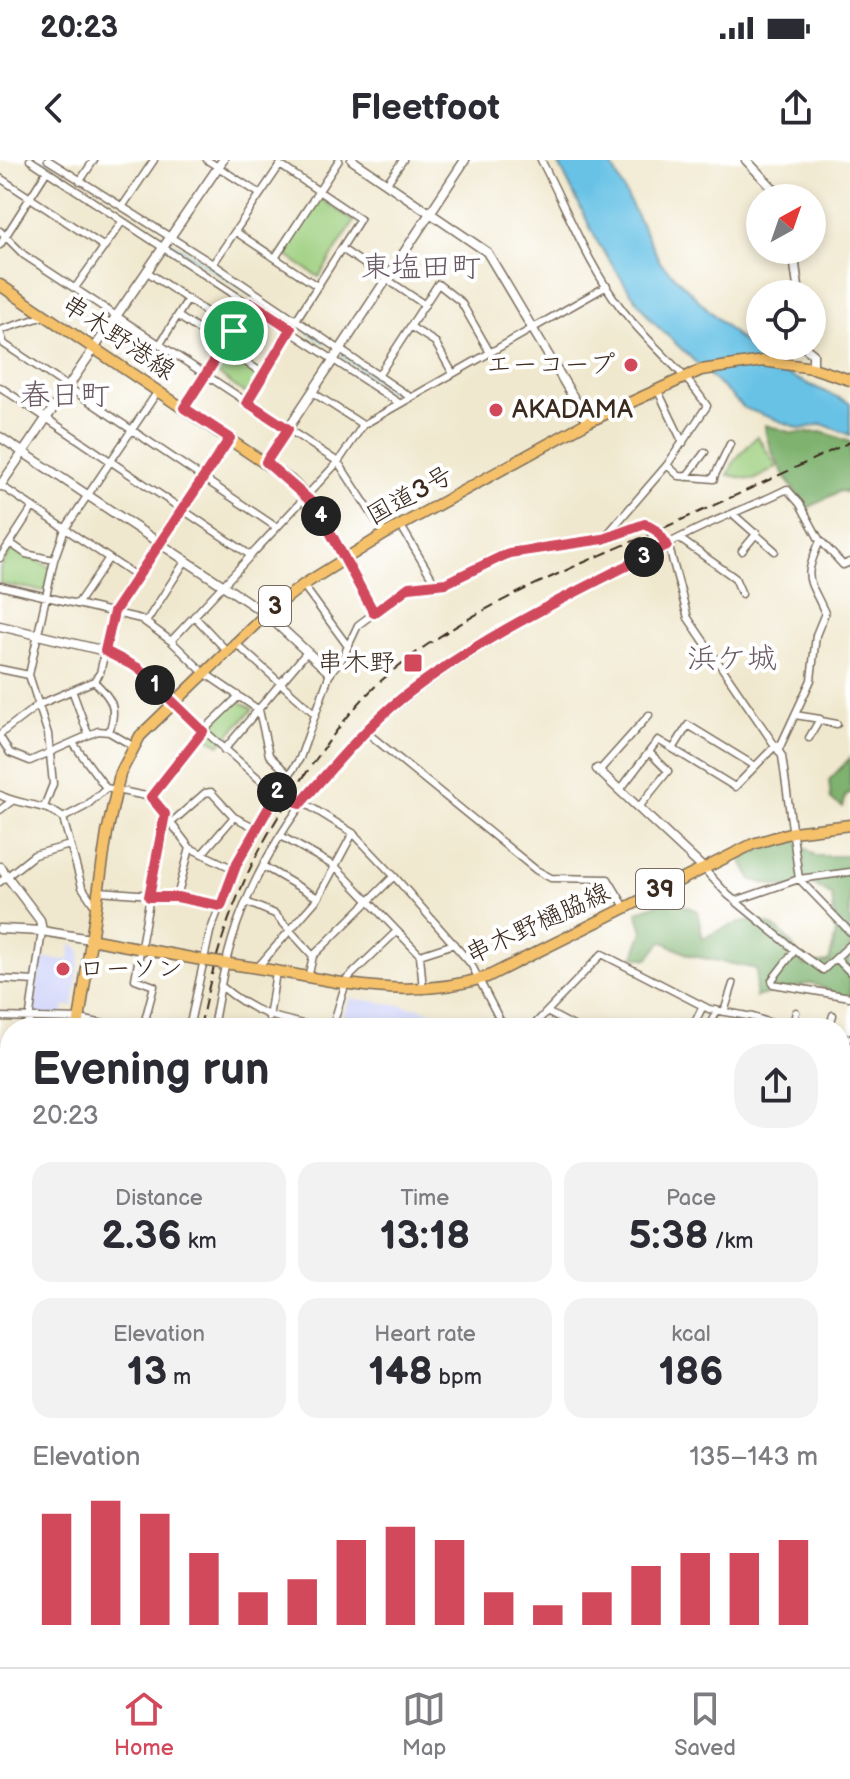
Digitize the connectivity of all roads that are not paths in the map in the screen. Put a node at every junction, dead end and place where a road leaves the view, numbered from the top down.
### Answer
1 (30, 160) edge
2 (48, 160) edge
3 (94, 160) edge
4 (154, 160) edge
5 (207, 160) edge
6 (339, 160) edge
7 (352, 160) edge
8 (403, 160) edge
9 (465, 160) edge
10 (541, 160) edge
11 (746, 160) edge
12 (221, 164) edge
13 (47, 171) junction
14 (0, 178) edge
15 (80, 181) junction
16 (387, 183) junction
17 (769, 184) edge
18 (319, 191) junction
19 (260, 194) junction
20 (31, 200) junction
21 (122, 207) junction
22 (430, 211) junction
23 (122, 222) junction
24 (0, 231) edge
25 (236, 232) junction
26 (6, 238) junction
27 (169, 238) junction
28 (0, 245) edge
29 (103, 246) junction
30 (162, 248) junction
31 (342, 249) junction
32 (275, 258) junction
33 (213, 264) junction
34 (146, 271) junction
35 (386, 279) junction
36 (0, 285) edge
37 (317, 286) junction
38 (607, 286) junction
39 (75, 288) junction
40 (258, 295) junction
41 (188, 299) junction
42 (252, 303) junction
43 (425, 305) junction
44 (45, 316) junction
45 (116, 316) junction
46 (178, 316) junction
47 (296, 320) junction
48 (411, 327) junction
49 (533, 328) junction
50 (291, 329) junction
51 (0, 331) edge
52 (234, 331) junction
53 (160, 344) junction
54 (2, 347) edge
55 (93, 347) junction
56 (224, 347) junction
57 (340, 349) junction
58 (489, 351) junction
59 (335, 358) junction
60 (813, 360) edge
61 (813, 368) junction
62 (452, 372) junction
63 (262, 373) junction
64 (205, 375) junction
65 (378, 376) junction
66 (689, 378) junction
67 (850, 380) edge
68 (67, 386) junction
69 (0, 387) edge
70 (158, 391) junction
71 (658, 391) junction
72 (312, 392) junction
73 (410, 397) junction
74 (247, 402) junction
75 (399, 403) junction
76 (184, 408) junction
77 (47, 417) junction
78 (588, 422) junction
79 (363, 425) junction
80 (131, 429) junction
81 (288, 429) junction
82 (0, 437) edge
83 (230, 438) junction
84 (683, 443) junction
85 (730, 444) dead end
86 (22, 451) junction
87 (705, 452) dead end
88 (110, 460) junction
89 (266, 462) junction
90 (338, 462) junction
91 (667, 465) junction
92 (686, 477) junction
93 (204, 478) junction
94 (0, 485) edge
95 (88, 494) junction
96 (306, 494) junction
97 (33, 507) junction
98 (182, 509) junction
99 (733, 514) junction
100 (401, 526) junction
101 (276, 527) junction
102 (65, 529) junction
103 (757, 533) junction
104 (385, 534) junction
105 (603, 539) junction
106 (680, 539) junction
107 (819, 539) junction
108 (10, 543) junction
109 (160, 543) junction
110 (667, 545) junction
111 (742, 551) dead end
112 (775, 551) dead end
113 (250, 555) junction
114 (0, 558) edge
115 (109, 558) junction
116 (345, 559) junction
117 (54, 560) junction
118 (186, 560) junction
119 (850, 562) edge
120 (137, 577) junction
121 (223, 585) junction
122 (303, 585) junction
123 (436, 585) junction
124 (0, 586) edge
125 (742, 594) dead end
126 (46, 597) junction
127 (78, 603) junction
128 (114, 612) junction
129 (374, 613) junction
130 (266, 614) junction
131 (194, 616) junction
132 (146, 622) junction
133 (0, 626) edge
134 (37, 635) junction
135 (171, 641) junction
136 (347, 645) junction
137 (230, 646) junction
138 (105, 651) junction
139 (307, 652) junction
140 (0, 669) edge
141 (203, 672) junction
142 (330, 673) junction
143 (29, 675) junction
144 (94, 681) junction
145 (281, 684) junction
146 (72, 690) junction
147 (239, 696) junction
148 (172, 702) junction
149 (38, 705) junction
150 (259, 710) junction
151 (314, 713) junction
152 (649, 715) dead end
153 (795, 715) junction
154 (821, 721) junction
155 (837, 724) dead end
156 (203, 731) junction
157 (365, 731) junction
158 (109, 732) junction
159 (88, 734) junction
160 (0, 736) edge
161 (809, 738) dead end
162 (73, 743) junction
163 (133, 746) junction
164 (778, 747) junction
165 (673, 749) junction
166 (224, 750) junction
167 (50, 752) junction
168 (650, 753) junction
169 (755, 766) junction
170 (598, 770) joint
171 (288, 774) junction
172 (110, 789) junction
173 (620, 790) junction
174 (278, 791) junction
175 (0, 795) edge
176 (151, 797) junction
177 (12, 801) junction
178 (300, 804) junction
179 (44, 807) junction
180 (639, 807) junction
181 (0, 810) edge
182 (165, 814) junction
183 (234, 817) junction
184 (63, 818) junction
185 (172, 822) junction
186 (850, 825) edge
187 (256, 828) junction
188 (793, 832) junction
189 (353, 833) junction
190 (281, 836) junction
191 (70, 845) junction
192 (190, 848) junction
193 (202, 854) junction
194 (263, 866) junction
195 (0, 867) edge
196 (336, 867) junction
197 (703, 868) junction
198 (234, 869) junction
199 (850, 872) edge
200 (394, 876) junction
201 (4, 879) edge
202 (799, 879) junction
203 (99, 891) junction
204 (149, 897) junction
205 (177, 897) junction
206 (318, 898) junction
207 (368, 901) junction
208 (735, 901) junction
209 (246, 902) junction
210 (221, 906) junction
211 (625, 907) junction
212 (96, 908) junction
213 (0, 929) edge
214 (291, 929) junction
215 (42, 931) junction
216 (397, 931) junction
217 (850, 932) edge
218 (90, 939) junction
219 (454, 944) junction
220 (850, 945) edge
221 (140, 948) junction
222 (795, 950) junction
223 (420, 955) junction
224 (313, 956) junction
225 (836, 958) junction
226 (205, 961) junction
227 (223, 963) junction
228 (257, 968) junction
229 (276, 972) junction
230 (850, 972) edge
231 (308, 978) junction
232 (0, 979) edge
233 (479, 979) junction
234 (35, 981) junction
235 (733, 984) dead end
236 (221, 986) junction
237 (346, 986) junction
238 (424, 991) junction
239 (850, 997) edge
240 (703, 1006) junction
241 (547, 1012) junction
242 (720, 1012) junction
243 (796, 1012) dead end
244 (833, 1015) dead end
245 (0, 1017) edge
246 (30, 1017) junction
247 (37, 1018) edge
248 (80, 1018) edge
249 (146, 1018) edge
250 (191, 1018) edge
251 (215, 1018) edge
252 (269, 1018) joint
253 (335, 1018) edge
254 (499, 1018) edge
255 (541, 1018) edge
256 (558, 1018) edge
257 (697, 1018) edge
258 (716, 1018) edge
259 (756, 1018) edge
260 (793, 1018) edge
261 (832, 1018) edge

1 - 13 street
2 - 15 street
3 - 15 street
4 - 21 street
5 - 12 street
6 - 18 street
7 - 16 street
8 - 16 street
9 - 22 street
10 - 38 street
11 - 17 street
12 - 19 street
12 - 27 street
13 - 20 street
13 - 23 street
14 - 20 street
15 - 21 street
16 - 22 street
18 - 19 street
18 - 31 street
18 - 32 street
19 - 25 street
20 - 26 street
20 - 29 street
21 - 27 street
22 - 35 street
22 - 49 street
23 - 29 street
23 - 30 street
24 - 26 street
25 - 32 street
25 - 33 street
26 - 28 street
26 - 39 street
27 - 30 street
27 - 33 street
29 - 39 street
30 - 34 street
30 - 42 street
31 - 35 street
31 - 37 street
32 - 37 street
33 - 40 street
34 - 41 street
34 - 45 street
35 - 43 street
35 - 57 street
36 - 44 main road, 串木野港線
37 - 47 street
38 - 49 street
38 - 66 street
39 - 45 street
40 - 42 street
40 - 47 street
41 - 46 street
41 - 52 street
42 - 50 street
42 - 52 street
43 - 48 street
43 - 58 street
44 - 51 street
44 - 55 main road, 串木野港線
45 - 53 street
45 - 55 street
46 - 53 street
46 - 56 street
47 - 57 street
48 - 62 street
48 - 65 street
49 - 58 street
49 - 78 street
50 - 59 street
50 - 63 street
51 - 54 street
52 - 56 street
53 - 64 street
54 - 68 street
55 - 68 street
55 - 70 main road, 串木野港線
56 - 63 street
56 - 64 street
57 - 59 street
57 - 65 street
58 - 62 street
59 - 72 street
59 - 75 street
60 - 61 street
61 - 66 main road, 国道3号 / 3
61 - 67 main road, 国道3号 / 3
62 - 73 street
63 - 74 street
64 - 74 street
64 - 76 street
65 - 73 street
66 - 71 main road, 国道3号 / 3
66 - 84 street
68 - 77 street
68 - 80 street
69 - 77 street
70 - 76 main road, 串木野港線
70 - 80 street
71 - 78 main road, 国道3号 / 3
71 - 84 street
72 - 79 street
72 - 81 street
73 - 75 street
74 - 81 street
75 - 79 street
76 - 83 main road, 串木野港線
77 - 86 street
77 - 88 street
78 - 100 main road, 国道3号 / 3
79 - 90 street
80 - 88 street
80 - 93 street
81 - 89 street
81 - 90 street
82 - 86 street
83 - 89 main road, 串木野港線
83 - 93 street
84 - 91 street
85 - 92 street
86 - 94 street
86 - 95 street
87 - 92 street
88 - 95 street
88 - 98 street
89 - 96 main road, 串木野港線
90 - 96 street
90 - 104 street
91 - 92 street
91 - 105 street
93 - 98 street
93 - 101 street
94 - 97 street
95 - 102 street
95 - 109 street
96 - 101 street
96 - 116 main road, 串木野港線
97 - 102 street
97 - 108 street
98 - 109 street
98 - 113 street
99 - 103 street
99 - 106 street
99 - 107 street
100 - 104 main road, 国道3号 / 3
100 - 123 street
101 - 113 street
102 - 115 street
102 - 117 street
103 - 111 street
103 - 112 street
104 - 116 main road, 国道3号 / 3
105 - 110 street
105 - 123 street
106 - 110 street
106 - 125 street
107 - 119 street
107 - 153 street
108 - 114 street
108 - 117 street
109 - 118 street
109 - 120 street
110 - 157 street
110 - 164 street
113 - 121 street
115 - 120 street
115 - 127 street
116 - 122 main road, 国道3号 / 3
116 - 129 main road
117 - 126 street
118 - 121 street
118 - 132 street
120 - 128 street
121 - 130 street
121 - 131 street
122 - 130 main road, 国道3号 / 3
122 - 136 street
123 - 129 street
124 - 126 street
126 - 127 street
126 - 134 street
127 - 128 street
128 - 132 street
128 - 138 street
129 - 136 street
130 - 137 main road, 国道3号 / 3
130 - 139 street
131 - 135 street
131 - 137 street
132 - 135 street
133 - 134 street
134 - 138 street
134 - 143 street
135 - 141 street
136 - 142 street
137 - 141 main road, 国道3号 / 3
137 - 145 street
138 - 144 street
138 - 148 street
139 - 142 street
139 - 145 street
140 - 143 street
141 - 147 street
141 - 148 main road, 国道3号 / 3
142 - 151 street
143 - 149 street
144 - 146 street
144 - 158 street
145 - 150 street
145 - 151 street
146 - 149 street
146 - 159 street
147 - 150 street
147 - 156 street
148 - 156 street
148 - 163 main road, 国道3号 / 3
149 - 160 street
149 - 167 street
150 - 166 street
150 - 171 street
151 - 171 street
152 - 170 street
153 - 154 street
153 - 164 street
154 - 155 street
154 - 161 street
156 - 166 street
156 - 176 street
157 - 178 street
157 - 211 street
158 - 159 street
158 - 163 street
159 - 162 street
160 - 167 street
162 - 167 street
162 - 172 street
163 - 172 main road, 国道3号 / 3
164 - 169 street
164 - 188 street
165 - 168 street
165 - 169 street
165 - 169 street
166 - 174 street
167 - 179 street
168 - 173 street
168 - 180 street
170 - 173 street
171 - 174 street
172 - 176 street
172 - 184 street
172 - 203 main road, 国道3号 / 3
173 - 180 street
174 - 178 street
174 - 187 street
175 - 177 street
176 - 182 street
177 - 179 street
177 - 181 street
178 - 189 street
178 - 190 street
179 - 184 street
180 - 197 street
182 - 185 street
182 - 204 street
183 - 185 street
183 - 187 street
183 - 193 street
184 - 191 street
185 - 192 street
186 - 188 main road, 串木野樋脇線 / 39
187 - 198 street
188 - 197 main road, 串木野樋脇線 / 39
188 - 202 street
189 - 196 street
189 - 200 street
190 - 194 street
190 - 196 street
191 - 201 street
191 - 212 street
192 - 193 street
192 - 205 street
193 - 198 street
194 - 206 street
194 - 209 street
195 - 201 street
196 - 206 street
196 - 207 street
197 - 208 street
197 - 211 main road, 串木野樋脇線 / 39
198 - 210 street
199 - 202 street
200 - 207 street
200 - 219 street
201 - 215 street
202 - 208 street
202 - 217 street
203 - 204 street
203 - 212 main road, 国道3号 / 3
204 - 205 street
204 - 221 street
205 - 210 street
206 - 214 street
207 - 216 street
207 - 224 street
208 - 222 street
209 - 214 street
209 - 227 street
210 - 226 street
211 - 233 main road, 串木野樋脇線 / 39
212 - 218 main road, 国道3号 / 3
213 - 215 street
214 - 224 street
214 - 228 street
215 - 218 street
215 - 234 street
216 - 223 street
216 - 237 street
218 - 221 main road, 串木野樋脇線 / 39
218 - 248 main road, 国道3号 / 3
219 - 223 street
219 - 233 street
220 - 225 street
221 - 226 main road, 串木野樋脇線 / 39
221 - 249 street
222 - 225 street
222 - 239 street
223 - 238 street
224 - 231 street
225 - 230 street
226 - 227 main road, 串木野樋脇線 / 39, bridge
226 - 250 street
227 - 228 main road, 串木野樋脇線 / 39
227 - 236 street
228 - 229 main road, 串木野樋脇線 / 39
229 - 231 main road, 串木野樋脇線 / 39
229 - 252 street
231 - 237 main road, 串木野樋脇線 / 39
232 - 234 street
233 - 238 main road, 串木野樋脇線 / 39
233 - 254 street
234 - 246 street
235 - 242 street
236 - 251 street
236 - 252 street
237 - 238 main road, 串木野樋脇線 / 39
237 - 253 street
240 - 241 street
240 - 242 street
240 - 257 street
241 - 255 street
241 - 256 street
242 - 258 street
242 - 259 street
243 - 260 street
244 - 261 street
245 - 246 street
246 - 247 street

